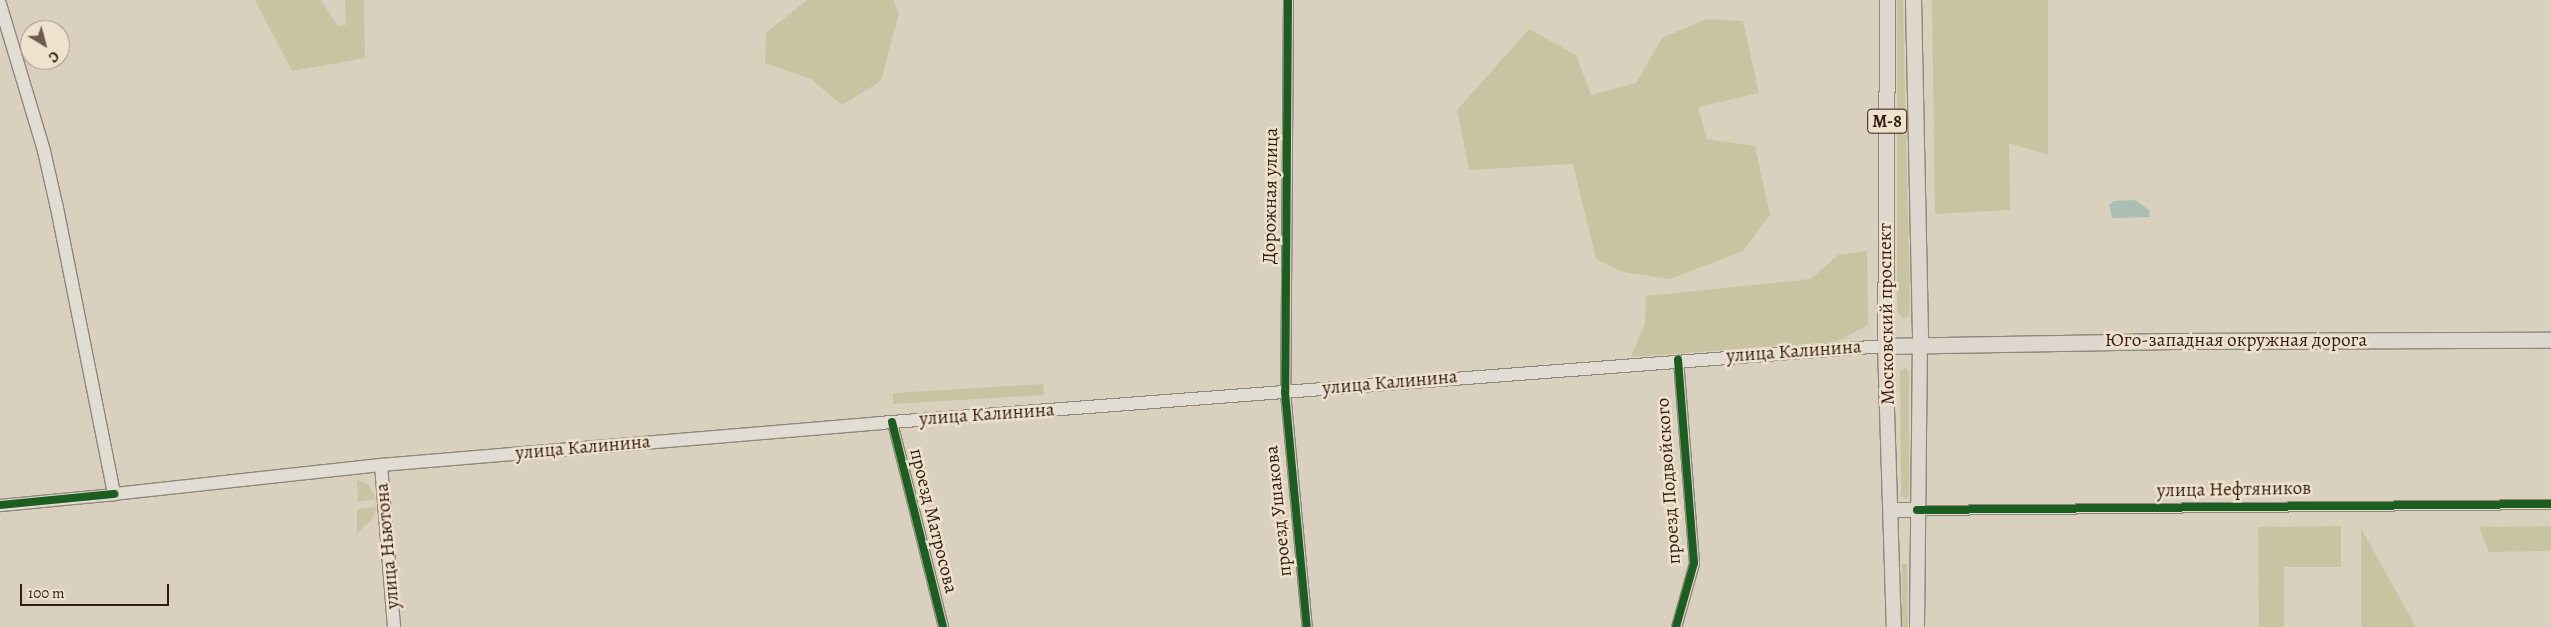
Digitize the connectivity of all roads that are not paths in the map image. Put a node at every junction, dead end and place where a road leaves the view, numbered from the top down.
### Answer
1 (1288, 0) edge
2 (1887, 0) edge
3 (1913, 0) edge
4 (0, 4) edge
5 (2551, 340) edge
6 (1920, 344) junction
7 (1885, 346) junction
8 (1678, 360) junction
9 (1285, 392) junction
10 (892, 422) junction
11 (381, 465) junction
12 (114, 494) junction
13 (2551, 504) edge
14 (0, 505) edge
15 (1892, 510) junction
16 (1917, 510) junction
17 (1916, 555) junction
18 (1893, 556) junction
19 (394, 627) edge
20 (943, 627) edge
21 (1307, 627) edge
22 (1676, 627) edge
23 (1894, 627) edge
24 (1917, 627) edge

1 - 9 street, Дорожная улица
2 - 7 highway, Московский проспект / М-8
3 - 6 highway, Московский проспект / М-8
4 - 12 main road
5 - 6 highway, Юго-западная окружная дорога
6 - 7 highway, Юго-западная окружная дорога
6 - 16 main road, Московский проспект
7 - 8 main road, улица Калинина
7 - 15 main road, Московский проспект
8 - 9 main road, улица Калинина
8 - 22 street, проезд Подвойского
9 - 10 main road, улица Калинина
9 - 21 street, проезд Ушакова
10 - 11 main road, улица Калинина
10 - 20 street, проезд Матросова
11 - 12 main road, улица Калинина
11 - 19 main road, улица Ньютона
12 - 14 street, улица Калинина
13 - 16 street, улица Нефтяников
15 - 16 main road, улица Нефтяников
15 - 18 main road, Московский проспект
16 - 17 main road, Московский проспект
17 - 18 main road
17 - 24 main road, Московский проспект
18 - 23 main road, Московский проспект

